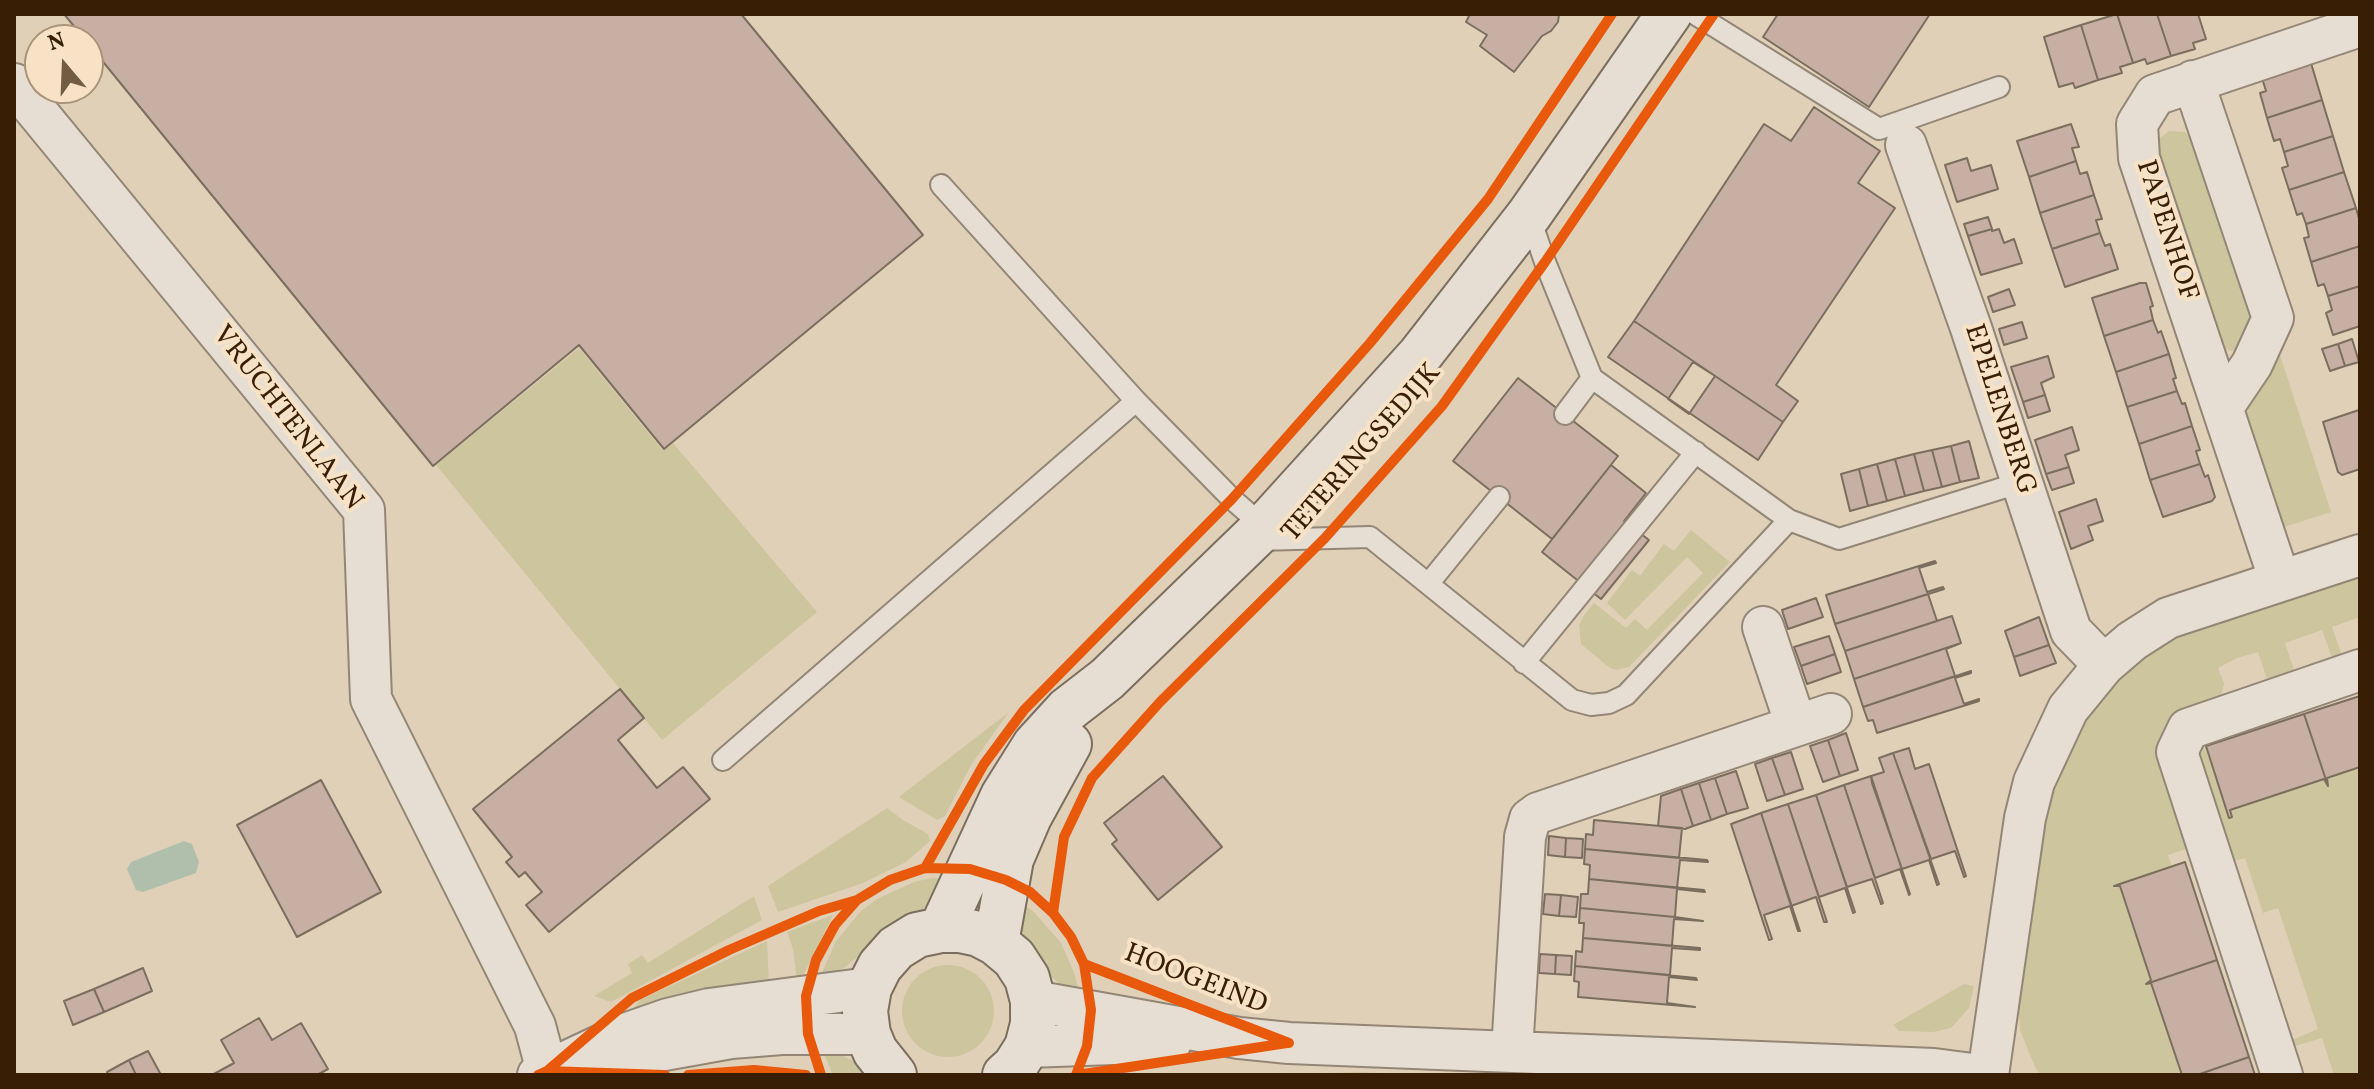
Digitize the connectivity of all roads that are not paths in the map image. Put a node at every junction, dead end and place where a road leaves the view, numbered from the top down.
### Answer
1 (1669, 14) edge
2 (1695, 14) edge
3 (2360, 26) edge
4 (2193, 81) junction
5 (14, 84) edge
6 (1999, 87) dead end
7 (1902, 133) junction
8 (941, 185) dead end
9 (1529, 215) junction
10 (1592, 378) junction
11 (1136, 401) junction
12 (2223, 407) junction
13 (1565, 414) dead end
14 (1696, 452) junction
15 (2022, 482) junction
16 (1499, 497) dead end
17 (1789, 520) junction
18 (1257, 533) junction
19 (2360, 555) edge
20 (2280, 581) junction
21 (1429, 583) junction
22 (1763, 627) dead end
23 (1524, 663) junction
24 (2104, 665) junction
25 (2360, 670) edge
26 (1107, 679) junction
27 (723, 760) dead end
28 (941, 930) junction
29 (996, 943) junction
30 (869, 988) junction
31 (1033, 1001) junction
32 (868, 1034) junction
33 (1239, 1038) junction
34 (1512, 1052) junction
35 (1016, 1061) edge
36 (1617, 1066) edge
37 (542, 1073) edge
38 (894, 1075) edge
39 (1980, 1075) edge
40 (1988, 1075) edge
41 (2282, 1075) edge

1 - 9 main road, TETERINGSEDIJK
2 - 7 lane
3 - 4 street, PAPENHOF
4 - 12 street
4 - 12 street, PAPENHOF
5 - 37 street, VRUCHTENLAAN
6 - 7 lane
7 - 15 street, EPELENBERG
8 - 11 lane
9 - 10 lane
9 - 18 main road, TETERINGSEDIJK
10 - 13 lane
10 - 14 lane
11 - 18 lane
11 - 27 lane
12 - 20 street, PAPENHOF
14 - 17 lane
14 - 23 lane
15 - 17 lane
15 - 24 street, EPELENBERG
16 - 21 lane
17 - 23 lane
18 - 21 lane
18 - 26 main road, TETERINGSEDIJK
19 - 20 street
20 - 24 street
21 - 23 lane
22 - 34 street
24 - 40 street
25 - 41 street
26 - 28 main road, TETERINGSEDIJK
26 - 29 main road, TETERINGSEDIJK
28 - 29 main road
28 - 30 main road
29 - 31 main road
30 - 32 main road
30 - 37 street
31 - 33 street, HOOGEIND
31 - 35 main road
32 - 37 street
32 - 38 main road
33 - 34 street, HOOGEIND
33 - 35 street, HOOGEIND
34 - 36 street, HOOGEIND
36 - 39 street, HOOGEIND

